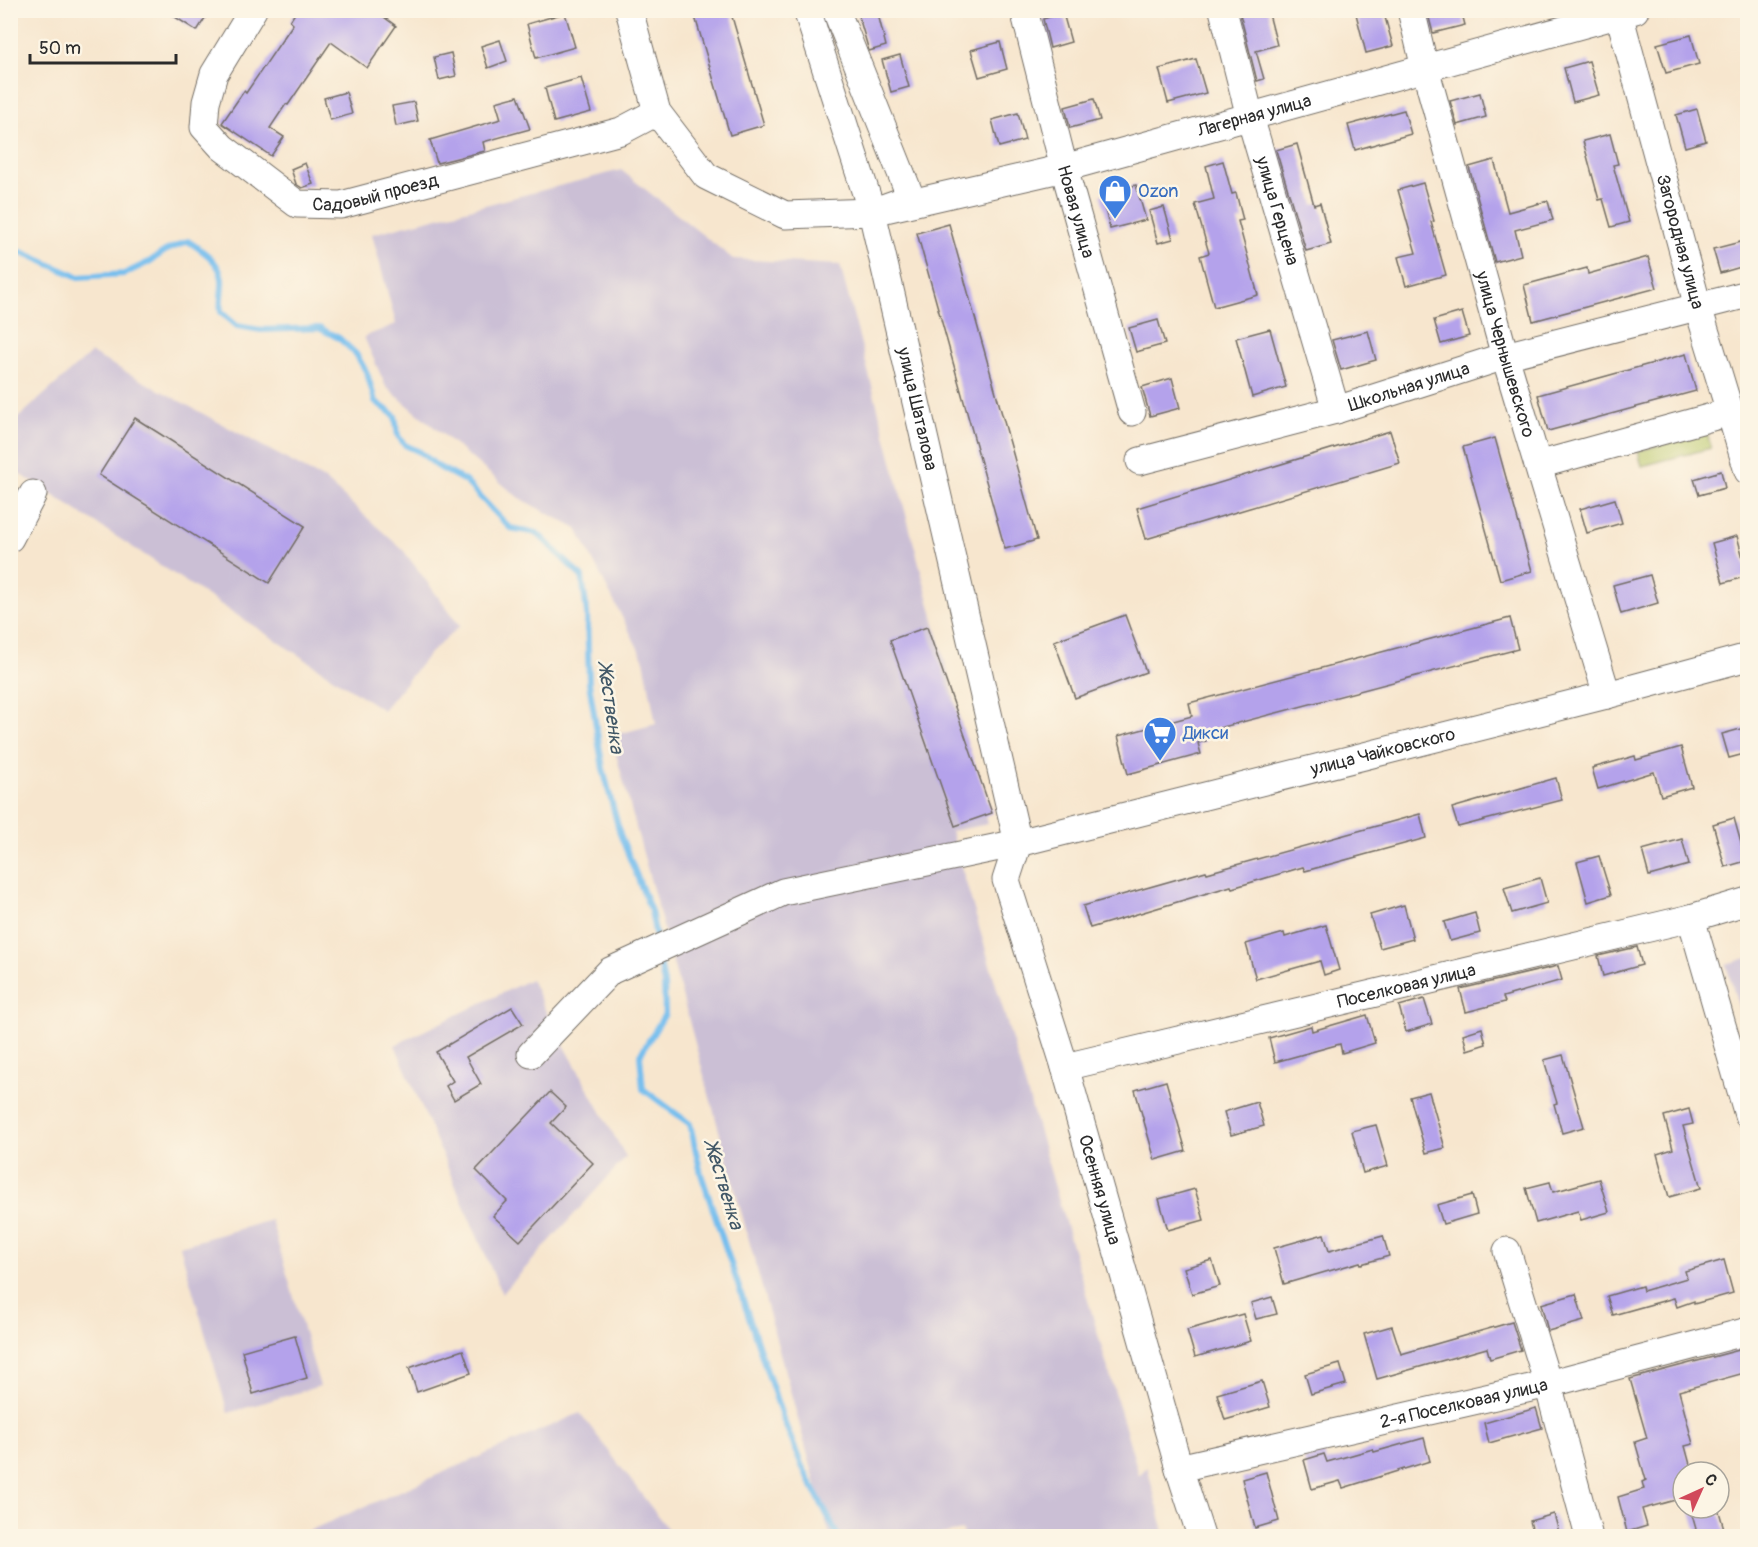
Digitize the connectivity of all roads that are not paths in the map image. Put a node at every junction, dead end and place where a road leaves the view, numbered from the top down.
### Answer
1 (253, 10) edge
2 (629, 10) edge
3 (807, 10) edge
4 (836, 10) edge
5 (1024, 10) edge
6 (1223, 10) edge
7 (1411, 10) edge
8 (1624, 12) edge
9 (1425, 68) junction
10 (657, 112) junction
11 (1250, 117) junction
12 (1065, 168) junction
13 (872, 212) junction
14 (1748, 294) edge
15 (1698, 308) junction
16 (1505, 356) junction
17 (1336, 410) junction
18 (1132, 412) dead end
19 (1730, 412) junction
20 (1140, 461) dead end
21 (1538, 465) junction
22 (1748, 471) edge
23 (33, 494) dead end
24 (10, 538) edge
25 (1748, 657) edge
26 (1607, 695) junction
27 (1018, 843) junction
28 (1748, 901) edge
29 (1691, 918) junction
30 (531, 1054) dead end
31 (1065, 1067) junction
32 (1748, 1115) edge
33 (1507, 1251) dead end
34 (1748, 1331) edge
35 (1548, 1384) junction
36 (1179, 1468) junction
37 (1588, 1533) dead end
38 (1201, 1536) edge

1 - 10 street, Садовый проезд
2 - 10 street
3 - 13 street, улица Шаталова
4 - 13 street
5 - 12 street, Новая улица
6 - 11 street, улица Герцена
7 - 9 street, улица Чернышевского
8 - 9 street, Лагерная улица
8 - 15 street, Загородная улица
9 - 11 street, Лагерная улица
9 - 16 street, улица Чернышевского
10 - 13 street
11 - 12 street, Лагерная улица
11 - 17 street, улица Герцена
12 - 13 street, Лагерная улица
12 - 18 street, Новая улица
13 - 27 street, улица Шаталова
14 - 15 street, Школьная улица
15 - 16 street, Школьная улица
15 - 19 street, Загородная улица
16 - 17 street, Школьная улица
16 - 21 street, улица Чернышевского
17 - 20 street, Школьная улица
19 - 21 street
19 - 22 street, Загородная улица
21 - 26 street, улица Чернышевского
23 - 24 street
25 - 26 street, улица Чайковского
26 - 27 street, улица Чайковского
27 - 30 street, улица Чайковского
27 - 31 street, Осенняя улица
28 - 29 street, Поселковая улица
29 - 31 street, Поселковая улица
29 - 32 street
31 - 36 street, Осенняя улица
33 - 35 street
34 - 35 street, 2-я Поселковая улица
35 - 36 street, 2-я Поселковая улица
35 - 37 street
36 - 38 street, Осенняя улица

